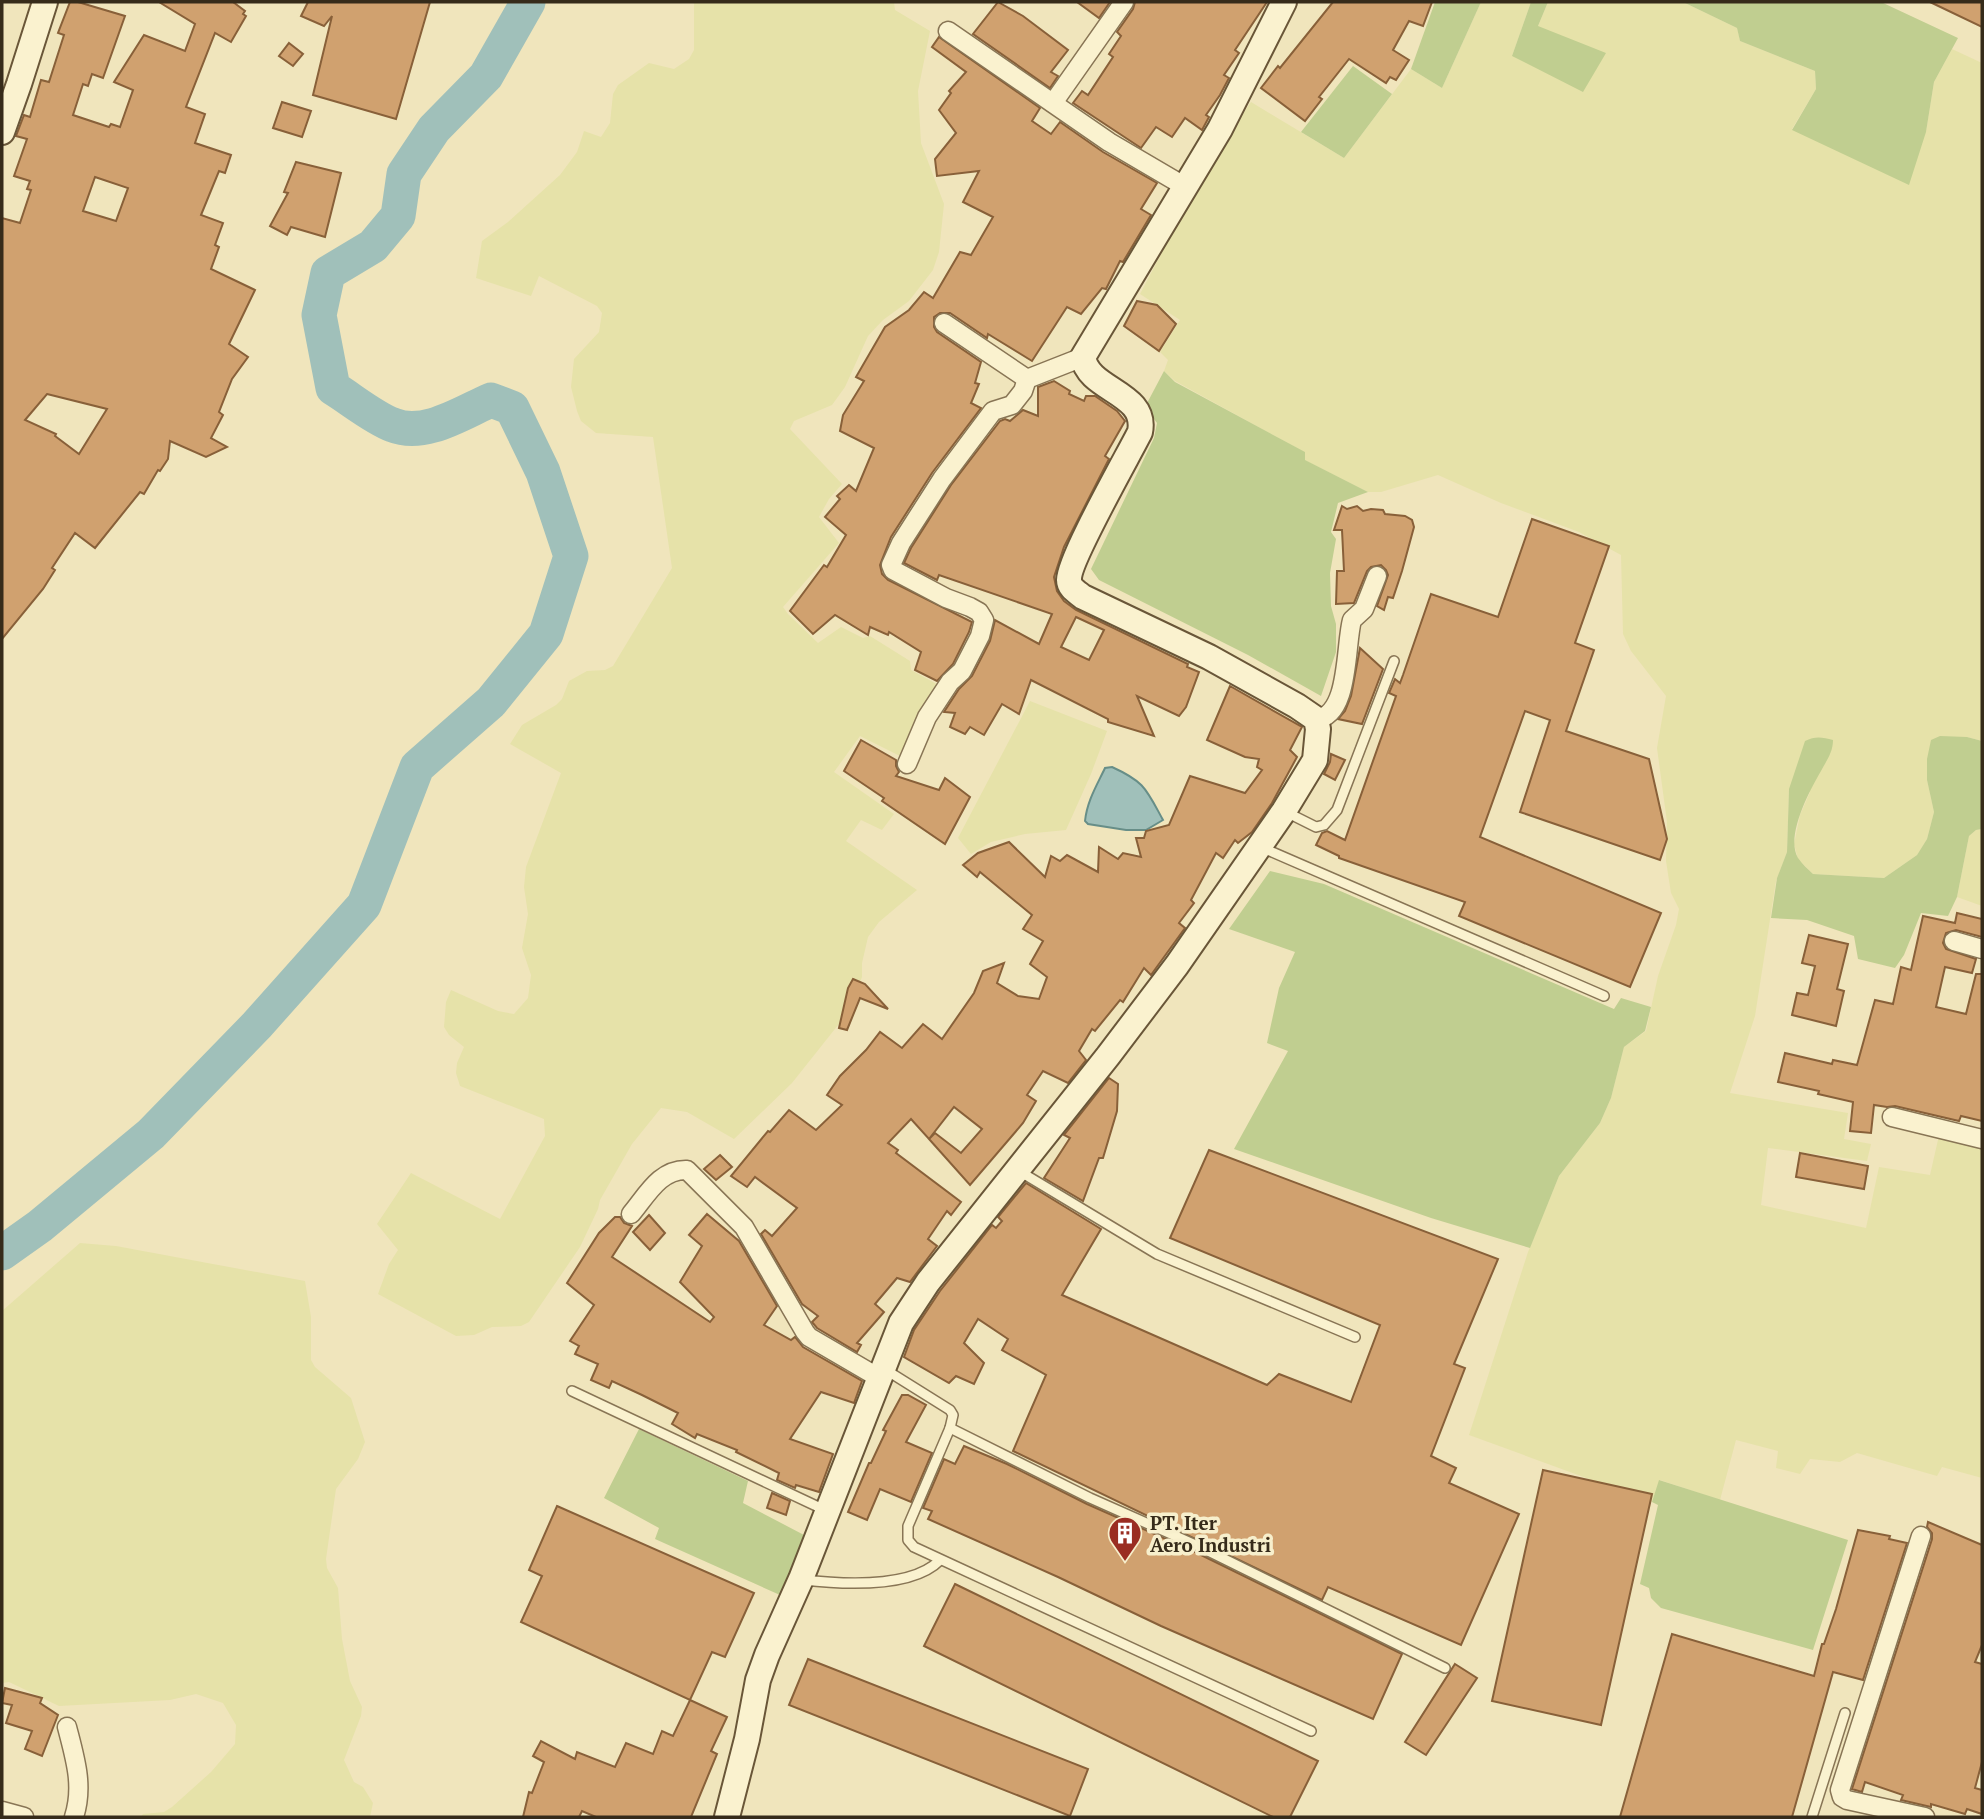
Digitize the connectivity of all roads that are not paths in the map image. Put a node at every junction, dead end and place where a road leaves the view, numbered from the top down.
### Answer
1 (45, 2) edge
2 (1124, 2) edge
3 (1284, 2) edge
4 (948, 32) dead end
5 (1053, 103) junction
6 (2, 132) edge
7 (1184, 186) junction
8 (944, 323) dead end
9 (1083, 358) junction
10 (1027, 379) junction
11 (1377, 576) dead end
12 (1394, 661) dead end
13 (1317, 719) junction
14 (907, 764) dead end
15 (1284, 811) junction
16 (1258, 845) junction
17 (1954, 941) dead end
18 (1982, 949) edge
19 (1604, 996) dead end
20 (1892, 1117) dead end
21 (1982, 1139) edge
22 (1017, 1170) junction
23 (631, 1214) dead end
24 (1355, 1338) dead end
25 (883, 1374) junction
26 (572, 1391) dead end
27 (950, 1428) junction
28 (828, 1512) junction
29 (1921, 1536) dead end
30 (940, 1560) junction
31 (801, 1580) junction
32 (1445, 1668) dead end
33 (1844, 1713) dead end
34 (66, 1727) dead end
35 (1311, 1731) dead end
36 (2, 1811) edge
37 (24, 1817) edge
38 (74, 1817) edge
39 (727, 1817) edge
40 (1812, 1817) edge
41 (1925, 1817) edge

1 - 6 street
2 - 5 street
3 - 7 street
4 - 5 street
5 - 7 street
7 - 9 street
8 - 10 street
9 - 10 street
9 - 13 street
10 - 14 street
11 - 13 street
12 - 15 lane
13 - 15 street
15 - 16 street
16 - 19 lane
16 - 22 street
17 - 18 street
20 - 21 street
22 - 24 lane
22 - 25 street
23 - 25 street
25 - 27 lane
25 - 28 street
26 - 28 lane
27 - 30 lane
27 - 32 lane
28 - 31 street
29 - 41 street
30 - 31 lane
30 - 35 lane
31 - 39 street
33 - 40 lane
34 - 38 street
36 - 37 street

